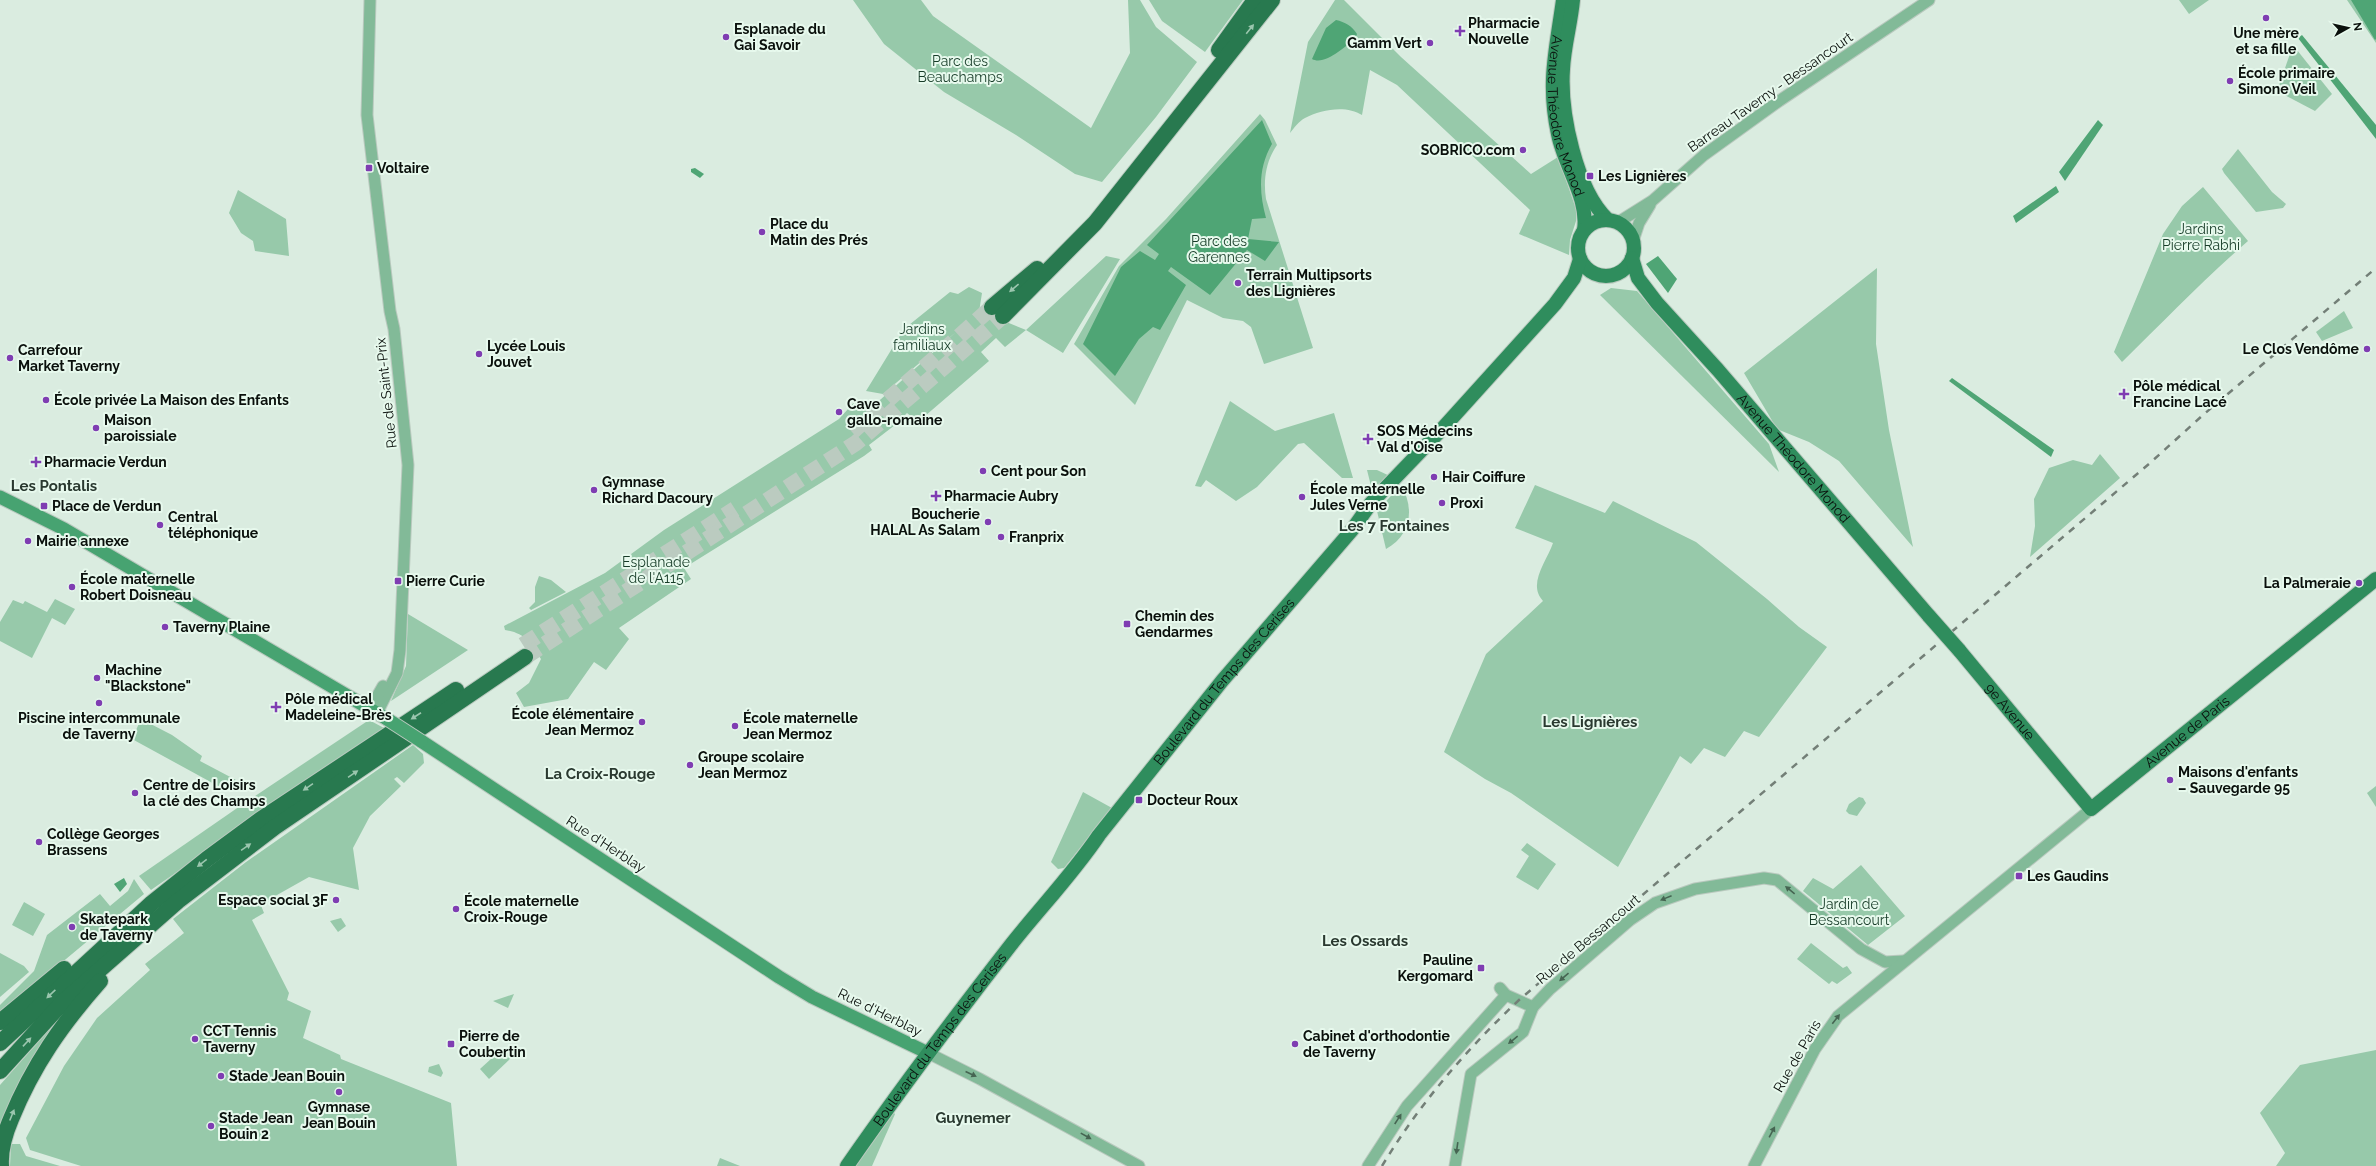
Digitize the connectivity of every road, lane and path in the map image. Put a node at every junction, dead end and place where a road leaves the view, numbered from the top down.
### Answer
1 (370, 0) edge
2 (1248, 0) edge
3 (1272, 0) edge
4 (1278, 0) edge
5 (1563, 0) edge
6 (1574, 0) edge
7 (1929, 0) edge
8 (1259, 7) edge
9 (1226, 41) junction
10 (1652, 201) junction
11 (1613, 221) junction
12 (1584, 230) junction
13 (1633, 241) junction
14 (1632, 258) junction
15 (1580, 259) junction
16 (1597, 275) junction
17 (1614, 275) junction
18 (1657, 303) junction
19 (1555, 304) junction
20 (0, 489) edge
21 (0, 497) edge
22 (64, 529) junction
23 (2376, 579) edge
24 (1929, 616) joint
25 (378, 714) junction
26 (2091, 809) junction
27 (152, 902) junction
28 (150, 924) junction
29 (1876, 957) junction
30 (1903, 961) junction
31 (1880, 982) junction
32 (1533, 1007) junction
33 (0, 1022) edge
34 (0, 1043) edge
35 (932, 1055) junction
36 (0, 1071) edge
37 (1, 1166) edge
38 (847, 1166) edge
39 (1139, 1166) edge
40 (1368, 1166) edge
41 (1456, 1166) edge
42 (1754, 1166) edge

1 - 25 street, Rue de Saint-Prix
2 - 9 highway
3 - 8 highway
4 - 8 highway
5 - 12 main road, Avenue Théodore Monod
6 - 11 main road, Avenue Théodore Monod
7 - 10 street, Barreau Taverny - Bessancourt
8 - 9 highway
9 -> 8 highway
10 - 11 street
10 - 13 street
11 - 12 main road
11 - 13 main road
12 - 15 main road
13 - 14 main road
14 - 17 main road
14 - 18 main road
15 - 16 main road
15 - 19 main road, Boulevard du Temps des Cerises
16 - 17 main road
16 - 19 main road, Boulevard du Temps des Cerises
17 - 18 main road
18 - 24 main road, Avenue Théodore Monod
19 - 35 main road, Boulevard du Temps des Cerises
20 - 22 main road, Rue d'Herblay
21 - 22 main road, Rue d'Herblay
22 - 25 main road, Rue d'Herblay
23 - 26 main road, Avenue de Paris
24 - 26 main road, 9e Avenue, bridge
25 - 35 main road, Rue d'Herblay, bridge
26 - 30 street, Avenue de Paris
28 -> 27 highway
27 - 33 highway
27 -> 34 highway
36 -> 28 highway
37 -> 28 highway
29 - 30 street, Rue de Bessancourt
29 - 31 street
29 -> 32 street, Rue de Bessancourt
30 - 31 street, Rue de Paris
42 -> 31 street, Rue de Paris
40 -> 32 street
32 -> 41 street
35 - 38 main road, Boulevard du Temps des Cerises
35 -> 39 street, Rue d'Herblay

